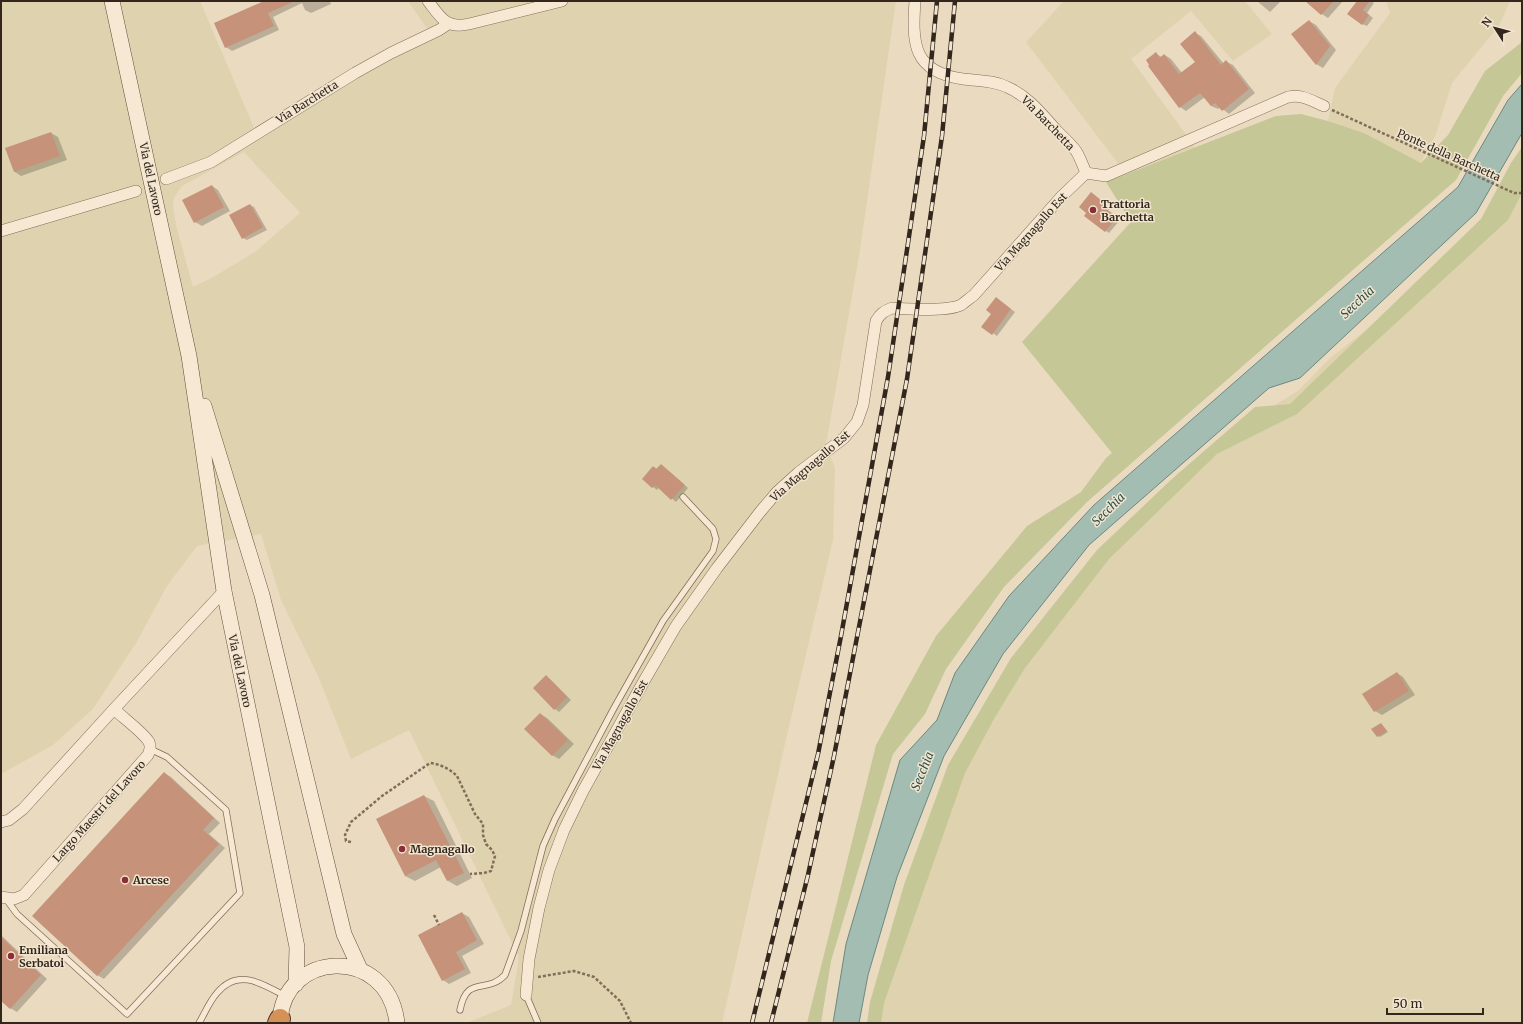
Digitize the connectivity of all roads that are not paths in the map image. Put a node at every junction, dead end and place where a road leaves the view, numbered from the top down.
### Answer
1 (112, 1) edge
2 (428, 1) edge
3 (562, 1) edge
4 (915, 1) edge
5 (448, 24) junction
6 (1324, 106) road end
7 (1086, 173) junction
8 (166, 179) dead end
9 (136, 191) dead end
10 (1, 231) edge
11 (189, 356) junction
12 (683, 497) dead end
13 (224, 592) junction
14 (114, 709) junction
15 (150, 749) junction
16 (1, 822) edge
17 (3, 897) edge
18 (360, 969) junction
19 (296, 984) junction
20 (526, 995) joint
21 (287, 997) junction
22 (460, 1010) dead end
23 (279, 1022) edge
24 (199, 1023) edge
25 (397, 1023) edge
26 (538, 1023) edge

1 - 11 main road, Via del Lavoro
2 - 5 street
3 - 5 street
4 - 7 street, Via Barchetta
5 - 8 street, Via Barchetta
6 - 7 street
7 - 20 street, Via Magnagallo Est
9 - 10 street
11 - 13 main road, Via del Lavoro
11 - 18 main road, Via del Lavoro
12 - 22 lane
13 - 14 street
13 - 19 main road, Via del Lavoro
14 - 15 street, Largo Maestri del Lavoro
14 - 16 street
15 - 17 street, Largo Maestri del Lavoro
15 - 17 lane
18 - 19 main road
18 - 25 main road
19 - 21 main road
20 - 26 lane
21 - 23 main road
21 - 24 lane

